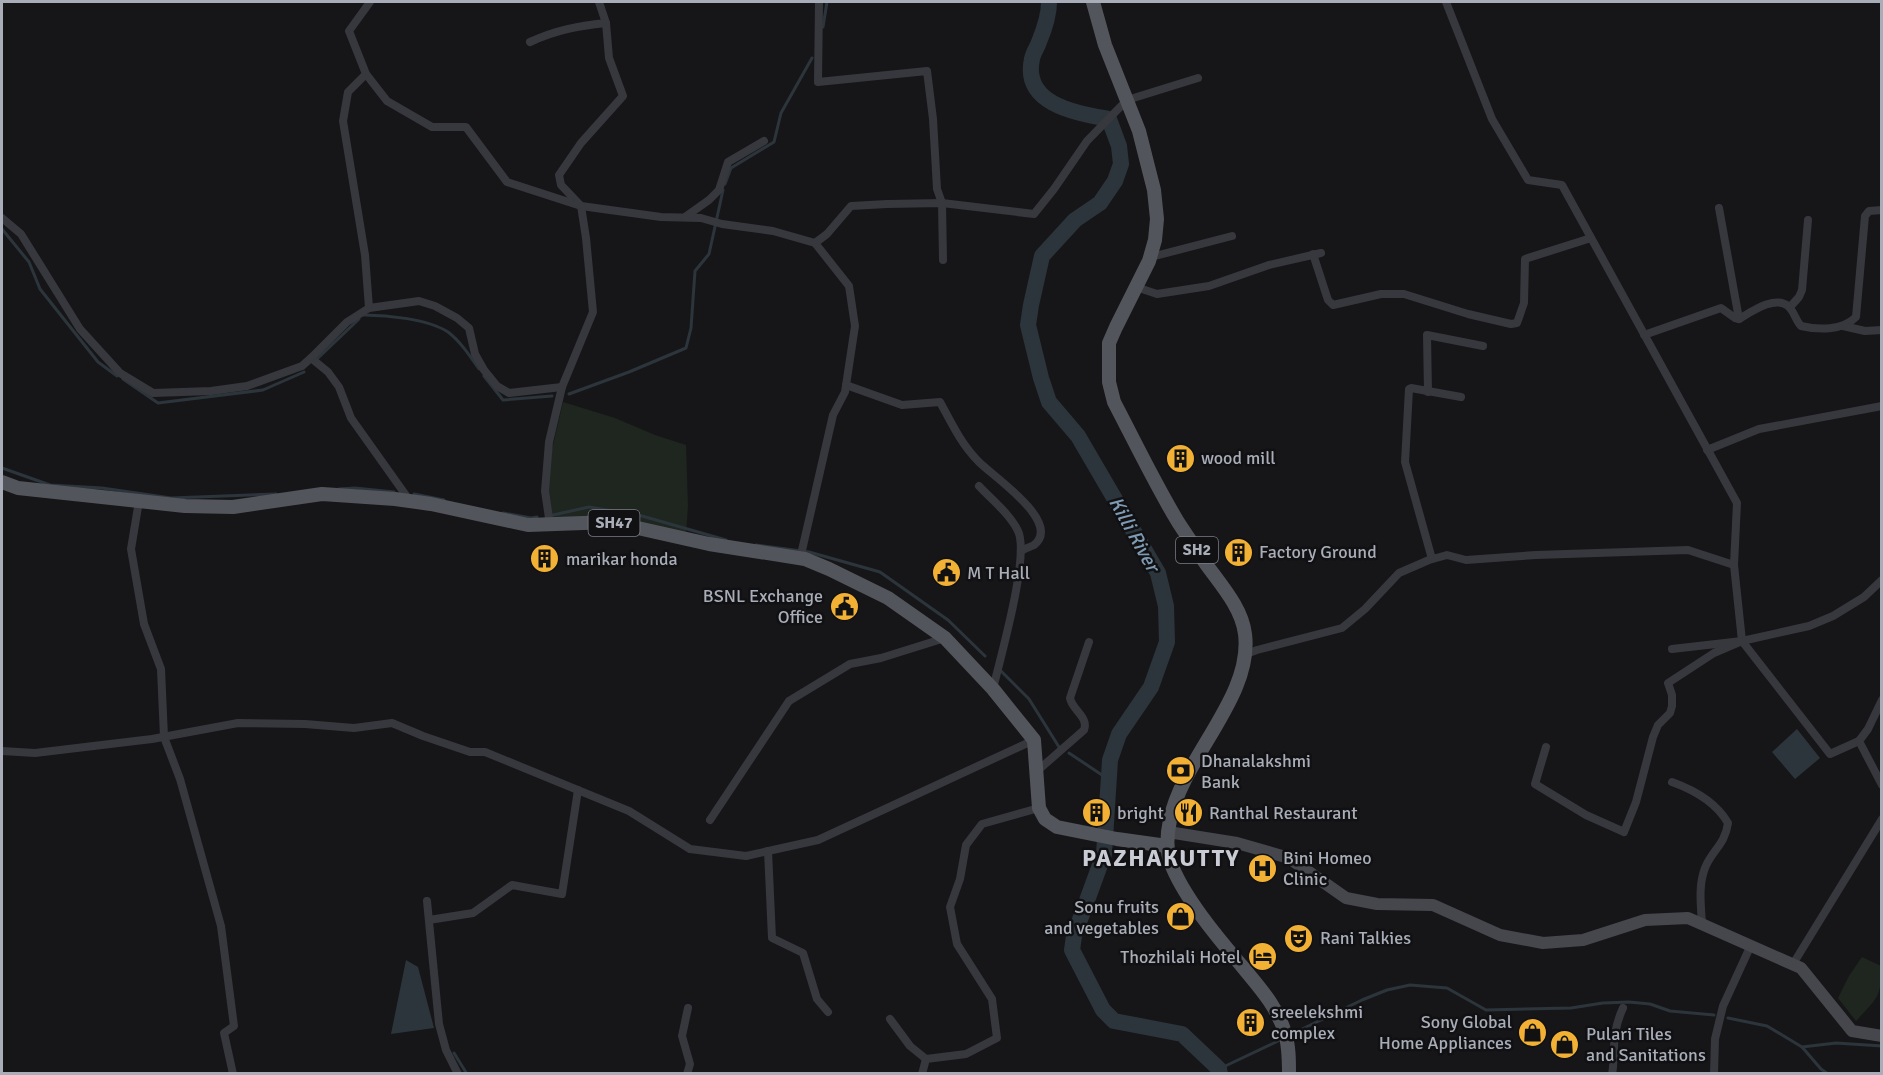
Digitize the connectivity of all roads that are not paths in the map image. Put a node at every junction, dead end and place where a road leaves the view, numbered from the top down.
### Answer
1 (370, 2) edge
2 (599, 2) edge
3 (819, 2) edge
4 (1093, 2) edge
5 (1446, 2) edge
6 (606, 23) junction
7 (530, 42) dead end
8 (366, 74) junction
9 (1198, 78) dead end
10 (1127, 100) junction
11 (764, 141) dead end
12 (942, 203) junction
13 (581, 206) junction
14 (1719, 208) dead end
15 (1881, 210) edge
16 (2, 218) edge
17 (684, 218) junction
18 (1808, 220) dead end
19 (1232, 236) dead end
20 (1591, 238) junction
21 (815, 243) junction
22 (1150, 257) junction
23 (943, 260) dead end
24 (1136, 287) junction
25 (1790, 307) junction
26 (369, 308) junction
27 (1739, 319) junction
28 (1843, 326) junction
29 (1881, 330) edge
30 (1644, 335) junction
31 (1483, 346) dead end
32 (311, 358) junction
33 (846, 385) junction
34 (562, 387) junction
35 (1428, 392) junction
36 (1461, 397) dead end
37 (1881, 406) edge
38 (1707, 450) junction
39 (2, 482) edge
40 (978, 486) dead end
41 (139, 501) junction
42 (411, 501) junction
43 (550, 525) junction
44 (1021, 551) junction
45 (800, 559) junction
46 (1432, 559) junction
47 (1734, 566) junction
48 (1881, 580) edge
49 (945, 639) junction
50 (1742, 641) junction
51 (1089, 642) dead end
52 (1672, 649) dead end
53 (1246, 654) junction
54 (993, 689) junction
55 (1881, 700) edge
56 (164, 737) junction
57 (1034, 741) junction
58 (1859, 741) junction
59 (1546, 747) dead end
60 (2, 751) edge
61 (1036, 772) junction
62 (1672, 782) dead end
63 (1881, 785) edge
64 (578, 790) junction
65 (1039, 808) junction
66 (1881, 819) edge
67 (710, 820) dead end
68 (1168, 839) junction
69 (768, 851) junction
70 (427, 901) dead end
71 (429, 920) junction
72 (1702, 924) junction
73 (1750, 945) junction
74 (1793, 964) junction
75 (688, 1008) dead end
76 (1623, 1008) dead end
77 (828, 1012) dead end
78 (890, 1020) dead end
79 (1881, 1036) edge
80 (1289, 1055) junction
81 (926, 1059) junction
82 (233, 1074) edge
83 (458, 1074) edge
84 (687, 1074) edge
85 (922, 1074) edge
86 (1289, 1074) edge
87 (1297, 1074) edge
88 (1612, 1074) edge
89 (1714, 1074) edge

1 - 8 street
2 - 6 street
3 - 12 street
4 - 10 main road, SH2
5 - 20 street
6 - 7 street
6 - 13 street
8 - 13 street
8 - 26 street
9 - 10 street
10 - 12 street
10 - 22 main road, SH2
11 - 17 street
12 - 21 street
12 - 23 street
13 - 17 street
13 - 34 street
14 - 27 street
15 - 28 street
16 - 32 street
17 - 21 street
18 - 25 street
19 - 22 street
20 - 24 street
20 - 30 street
21 - 33 street
22 - 24 main road, SH2
24 - 53 main road, SH2
25 - 27 street
25 - 28 street
26 - 32 street
26 - 34 street
27 - 30 street
28 - 29 street
30 - 38 street
31 - 35 street
32 - 42 street
33 - 44 street
33 - 45 street
34 - 43 street
35 - 36 street
35 - 46 street
37 - 38 street
38 - 47 street
39 - 41 main road, SH47
40 - 44 street
41 - 42 main road, SH47
41 - 56 street
42 - 43 main road, SH47
43 - 45 main road, SH47
44 - 54 street
45 - 49 main road, SH47
46 - 47 street
46 - 53 street
47 - 50 street
48 - 50 street
49 - 54 main road, SH47
49 - 67 street
50 - 52 street
50 - 58 street
50 - 59 street
51 - 61 street
53 - 68 main road, SH2
54 - 57 main road, SH47
55 - 58 street
56 - 60 street
56 - 64 street
56 - 82 street
57 - 61 main road
57 - 69 street
58 - 63 street
61 - 65 main road
62 - 72 street
64 - 69 street
64 - 71 street
65 - 68 main road
65 - 81 street
66 - 74 street
68 - 72 main road
68 - 80 main road
69 - 77 street
70 - 71 street
71 - 83 street
72 - 73 main road
73 - 74 main road
73 - 89 street
74 - 79 main road
75 - 84 street
76 - 88 street
78 - 81 street
80 - 86 main road
80 - 87 main road
81 - 85 street

